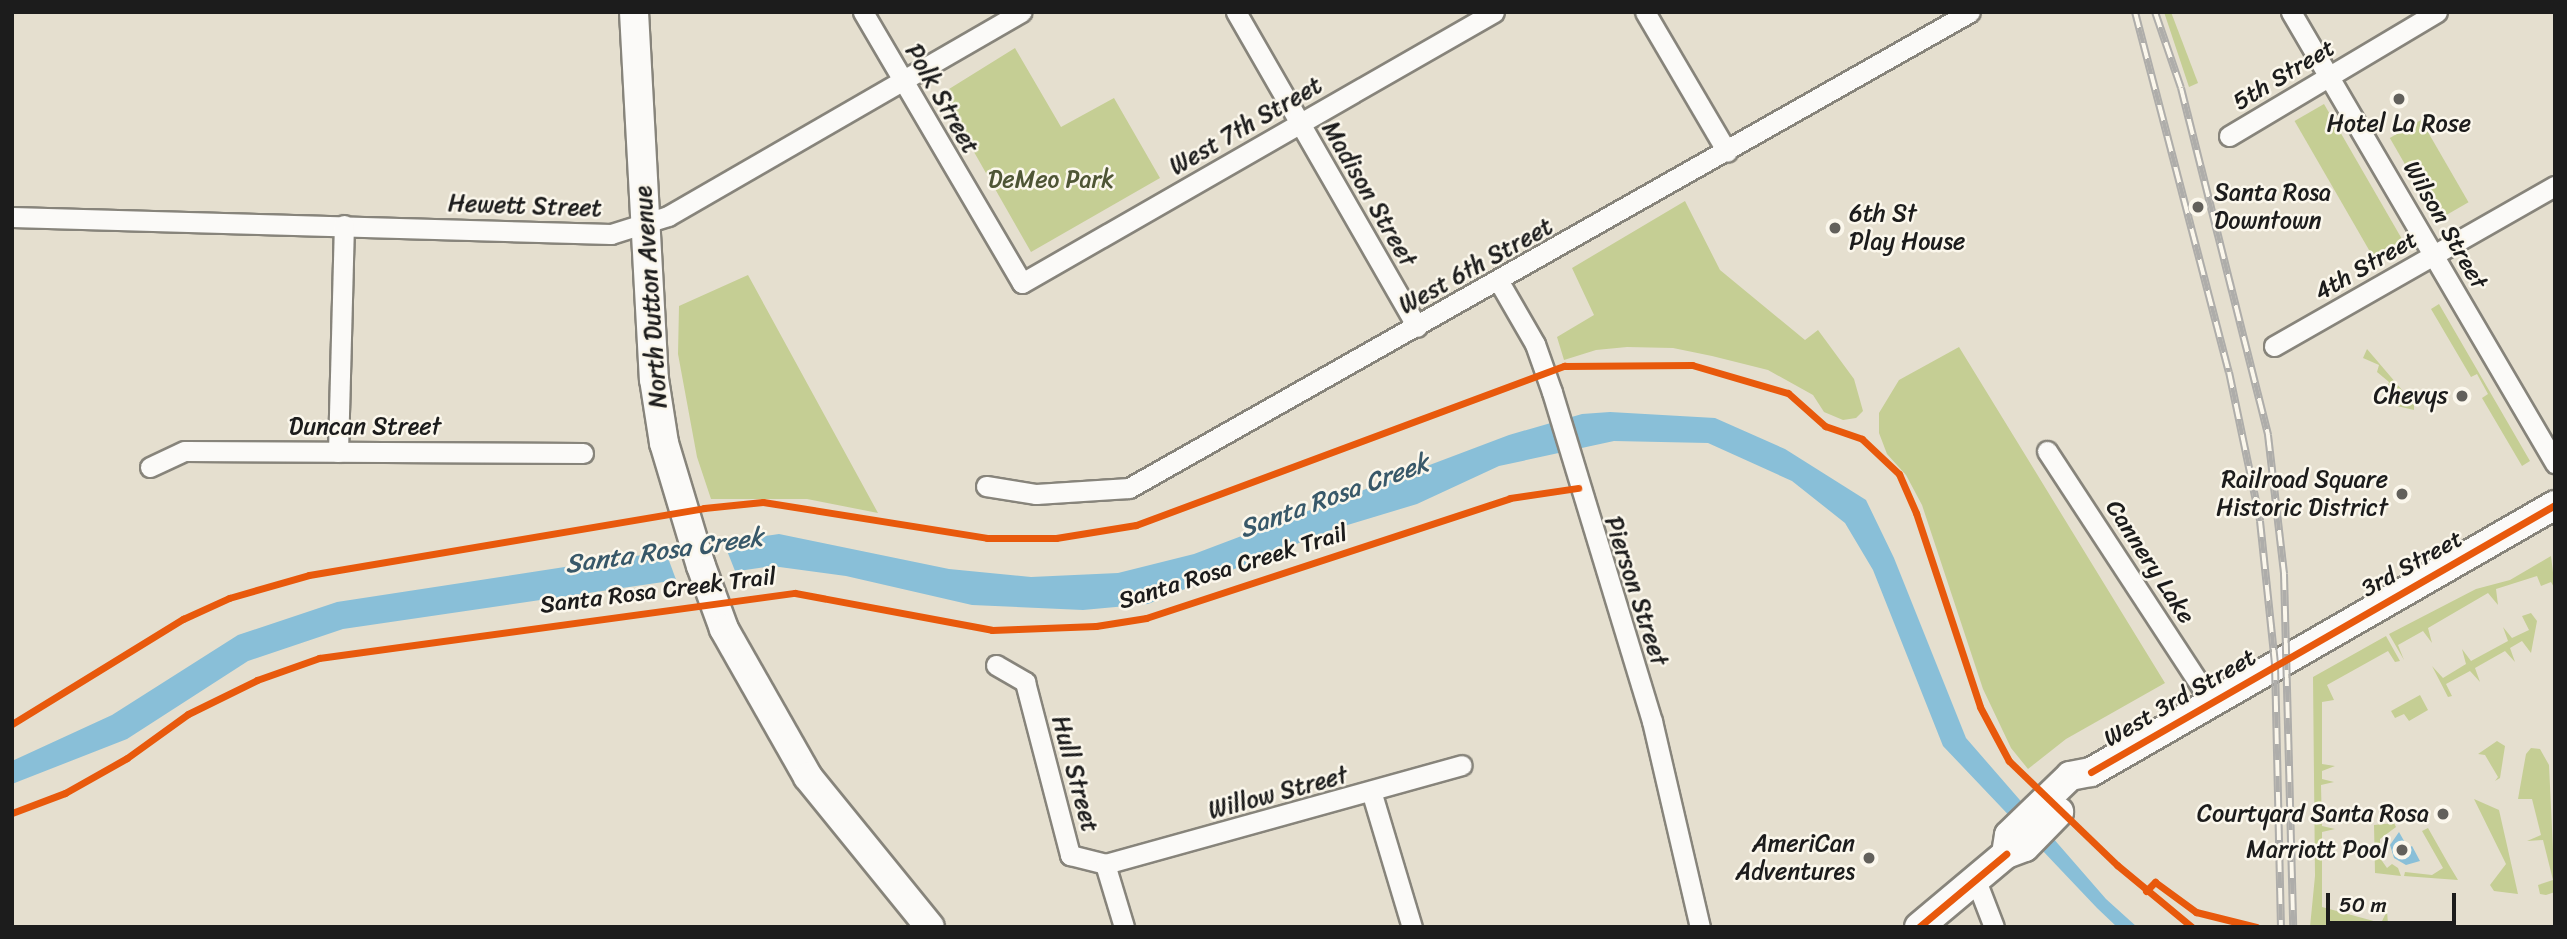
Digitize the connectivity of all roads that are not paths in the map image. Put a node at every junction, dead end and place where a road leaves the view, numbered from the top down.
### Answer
1 (634, 12) edge
2 (863, 12) edge
3 (1021, 12) edge
4 (1237, 12) edge
5 (1494, 12) edge
6 (1645, 12) edge
7 (1970, 12) edge
8 (2291, 12) edge
9 (2437, 12) edge
10 (2330, 76) junction
11 (902, 80) junction
12 (1300, 124) junction
13 (2229, 136) dead end
14 (1727, 152) junction
15 (2555, 186) edge
16 (12, 217) edge
17 (645, 224) junction
18 (344, 225) junction
19 (2433, 255) junction
20 (1498, 280) junction
21 (1022, 283) joint
22 (1418, 327) junction
23 (2274, 346) dead end
24 (2048, 451) dead end
25 (338, 452) junction
26 (583, 453) dead end
27 (2555, 463) edge
28 (150, 467) dead end
29 (986, 486) dead end
30 (2555, 505) edge
31 (2287, 656) joint
32 (996, 665) dead end
33 (2210, 700) junction
34 (1462, 765) dead end
35 (1372, 794) junction
36 (1105, 864) junction
37 (1977, 883) junction
38 (930, 927) edge
39 (1124, 927) edge
40 (1412, 927) edge
41 (1700, 927) edge
42 (1919, 927) edge
43 (1994, 927) edge

1 - 17 main road, North Dutton Avenue
2 - 11 street, Polk Street
3 - 11 street, Hewett Street
4 - 12 street, Madison Street
5 - 12 street, West 7th Street
6 - 14 street
7 - 14 street, West 6th Street
8 - 10 street, Wilson Street
9 - 10 street, 5th Street
10 - 13 street, 5th Street
10 - 19 street, Wilson Street
11 - 17 street, Hewett Street
11 - 21 street, Polk Street
12 - 21 street, West 7th Street
12 - 22 street, Madison Street
14 - 20 street, West 6th Street
15 - 19 street, 4th Street
16 - 18 street, Hewett Street
17 - 18 street, Hewett Street
17 - 38 main road, North Dutton Avenue
18 - 25 street
19 - 23 street, 4th Street
19 - 27 street, Wilson Street
20 - 22 street, West 6th Street
20 - 41 street, Pierson Street
22 - 29 street, West 6th Street
24 - 33 street, Cannery Lake
25 - 26 street, Duncan Street
25 - 28 street, Duncan Street
30 - 31 main road, 3rd Street
31 - 33 main road, West 3rd Street
32 - 36 street, Hull Street
33 - 37 main road, West 3rd Street
34 - 35 street, Willow Street
35 - 36 street, Willow Street
35 - 40 street
36 - 39 street, Hull Street
37 - 42 main road, West 3rd Street
37 - 43 street

